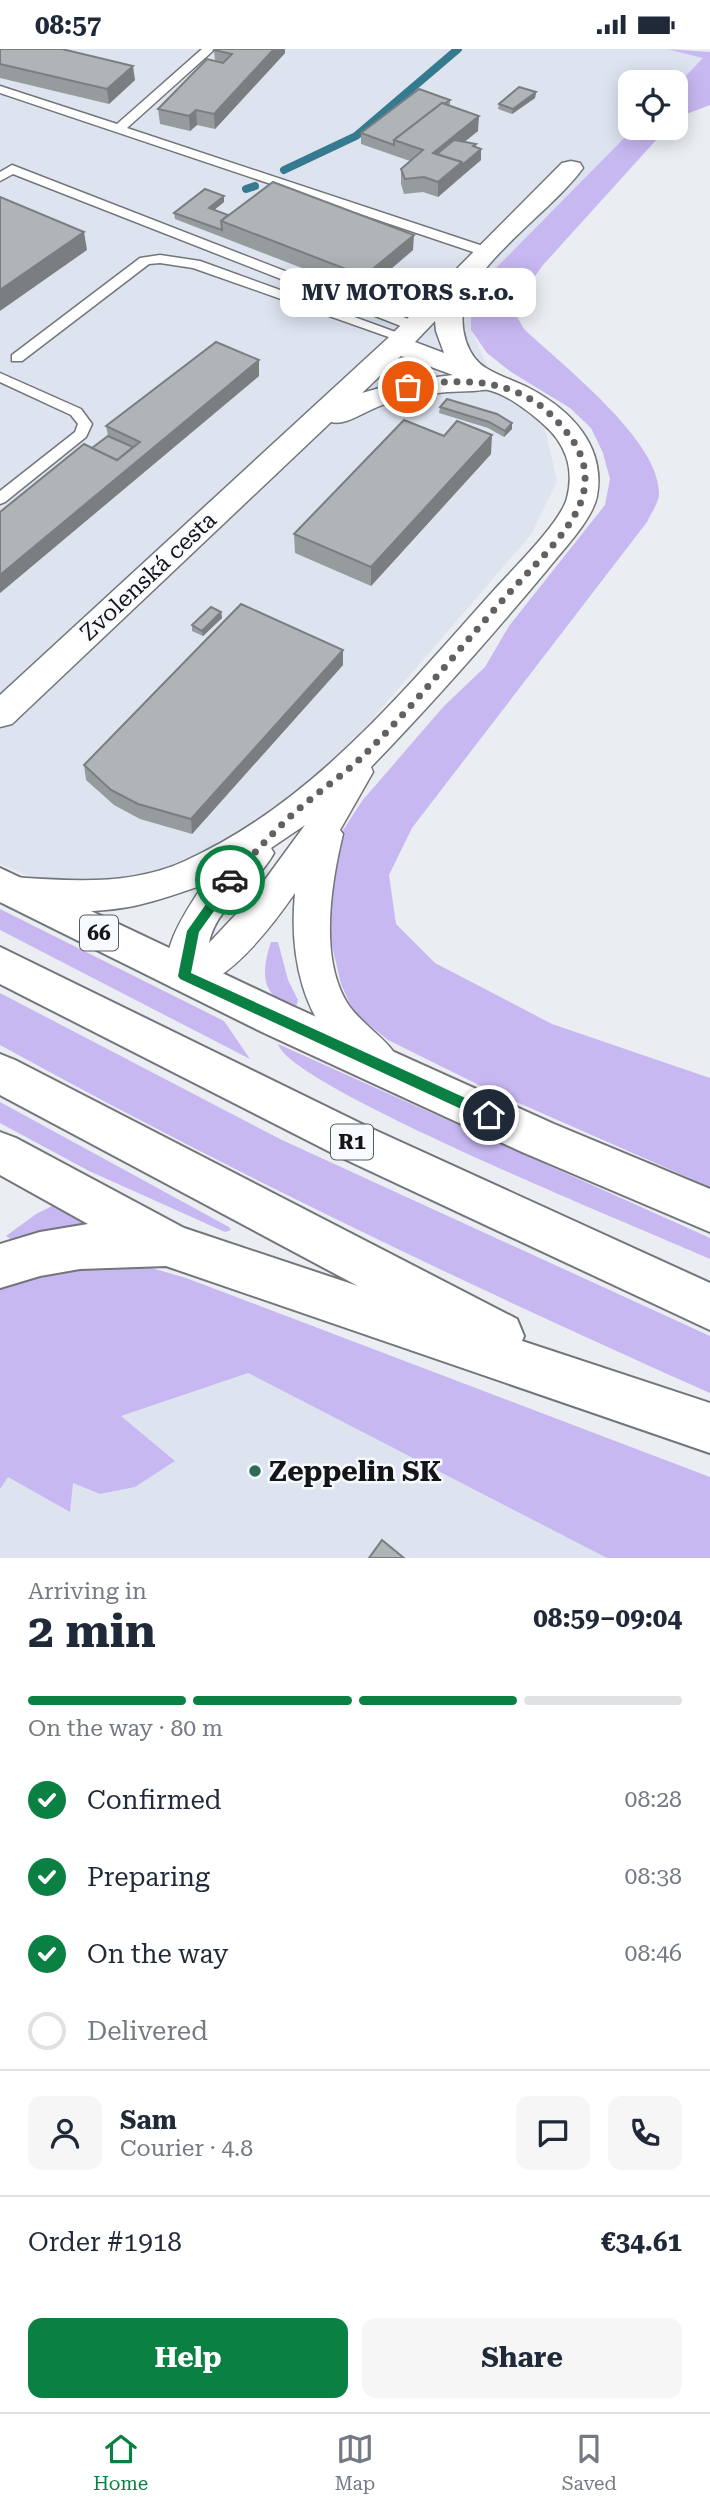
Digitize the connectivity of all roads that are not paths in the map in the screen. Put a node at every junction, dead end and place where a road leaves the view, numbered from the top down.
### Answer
1 (209, 49) edge
2 (0, 89) edge
3 (119, 129) junction
4 (571, 168) dead end
5 (0, 177) edge
6 (489, 253) junction
7 (461, 282) junction
8 (406, 337) junction
9 (17, 358) dead end
10 (0, 377) edge
11 (485, 379) junction
12 (296, 438) junction
13 (0, 499) edge
14 (0, 715) edge
15 (368, 751) junction
16 (292, 815) junction
17 (330, 817) junction
18 (7, 888) edge
19 (0, 964) edge
20 (184, 976) junction
21 (391, 1071) junction
22 (0, 1073) edge
23 (0, 1151) edge
24 (710, 1211) edge
25 (172, 1245) junction
26 (0, 1266) edge
27 (710, 1307) edge
28 (604, 1390) junction
29 (710, 1428) edge

1 - 3 lane
2 - 3 lane
3 - 6 lane
4 - 6 street, Zvolenská cesta
5 - 8 lane
6 - 7 street, Zvolenská cesta
7 - 8 street, Zvolenská cesta
7 - 11 street, Zvolenská cesta
8 - 9 lane
8 - 11 street, Zvolenská cesta
8 - 12 street, Zvolenská cesta
10 - 13 lane
11 - 12 street, Zvolenská cesta
11 - 15 street, Zvolenská cesta
12 - 14 street, Zvolenská cesta
15 - 16 street, Zvolenská cesta
15 - 17 street, Zvolenská cesta
16 - 18 street, Zvolenská cesta
16 - 20 street, Zvolenská cesta
17 - 20 street, Zvolenská cesta
17 - 21 street, Zvolenská cesta
18 - 20 main road, 66
19 - 27 main road, R1
20 - 21 main road, 66
21 - 24 main road, 66
22 - 28 main road
23 - 25 main road
25 - 26 main road
25 - 28 main road
28 - 29 main road

